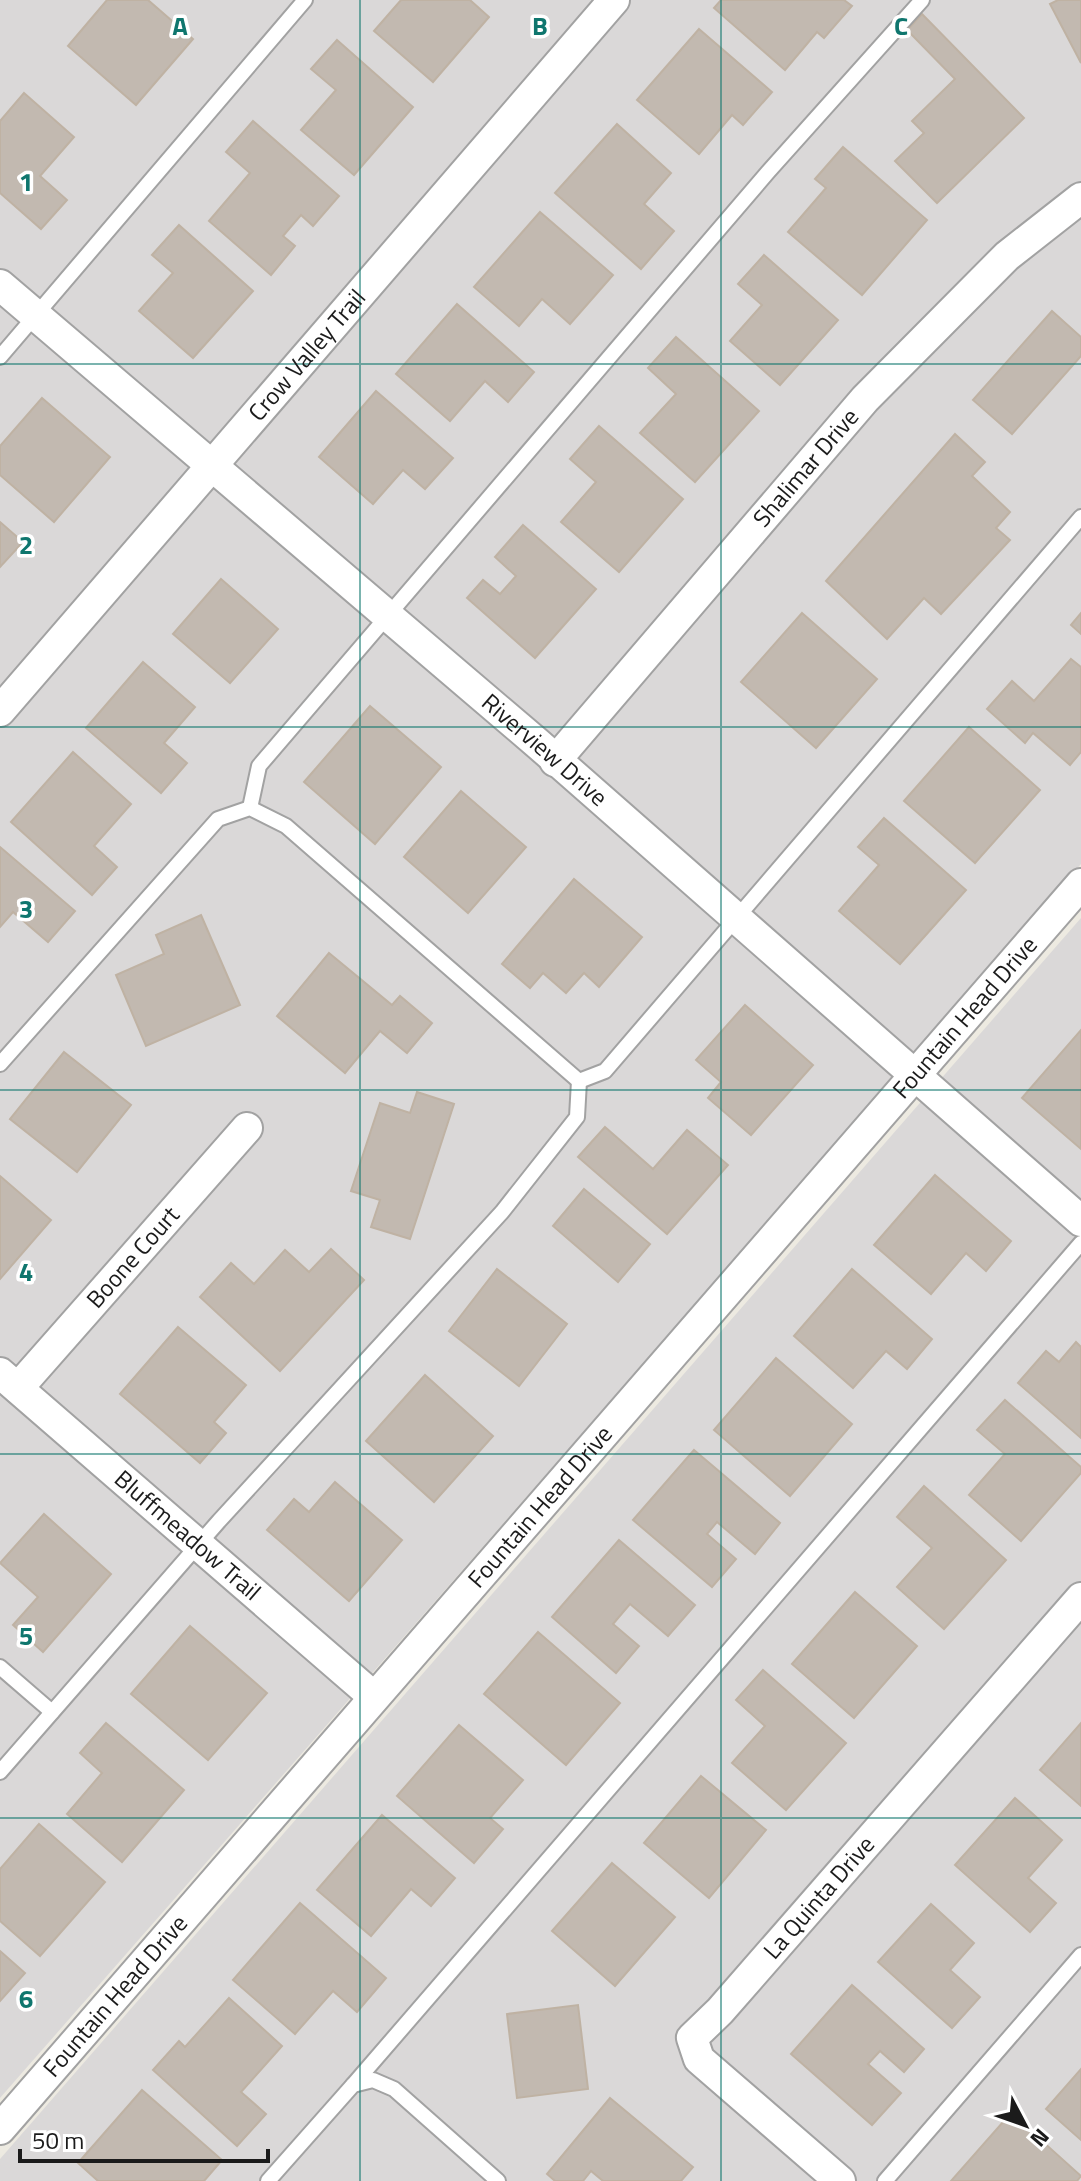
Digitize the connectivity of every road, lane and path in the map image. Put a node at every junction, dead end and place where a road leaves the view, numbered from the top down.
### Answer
1 (305, 0) edge
2 (614, 0) edge
3 (922, 0) edge
4 (1081, 198) edge
5 (0, 285) edge
6 (37, 317) junction
7 (0, 357) edge
8 (210, 465) junction
9 (1081, 517) edge
10 (388, 617) junction
11 (0, 711) edge
12 (555, 761) junction
13 (250, 808) junction
14 (1081, 884) edge
15 (734, 917) junction
16 (0, 1064) edge
17 (914, 1076) junction
18 (579, 1081) junction
19 (247, 1128) dead end
20 (1081, 1221) edge
21 (1081, 1243) edge
22 (9, 1380) edge
23 (199, 1543) junction
24 (1081, 1598) edge
25 (0, 1667) edge
26 (374, 1697) junction
27 (52, 1712) junction
28 (0, 1772) edge
29 (1081, 1955) edge
30 (353, 2085) junction
31 (0, 2129) edge
32 (268, 2181) edge
33 (498, 2181) edge
34 (840, 2181) edge
35 (885, 2181) edge

1 - 6 lane
2 - 8 street, Crow Valley Trail
3 - 10 lane
4 - 12 street, Shalimar Drive
5 - 6 street, Riverview Drive
6 - 7 lane
6 - 8 street, Riverview Drive
8 - 10 street, Riverview Drive
8 - 11 street, Crow Valley Trail
9 - 15 lane
10 - 12 street, Riverview Drive
10 - 13 lane
12 - 15 street, Riverview Drive
13 - 16 lane
13 - 18 lane
14 - 17 street, Fountain Head Drive
15 - 17 street, Riverview Drive
15 - 18 lane
17 - 20 street, Riverview Drive
17 - 26 street, Fountain Head Drive
18 - 23 lane
19 - 22 street, Boone Court
21 - 30 lane
22 - 23 street, Bluffmeadow Trail
23 - 26 street, Bluffmeadow Trail
23 - 27 lane
24 - 34 street, La Quinta Drive
25 - 27 lane
26 - 31 street, Fountain Head Drive
27 - 28 lane
29 - 35 lane
30 - 32 lane
30 - 33 lane

